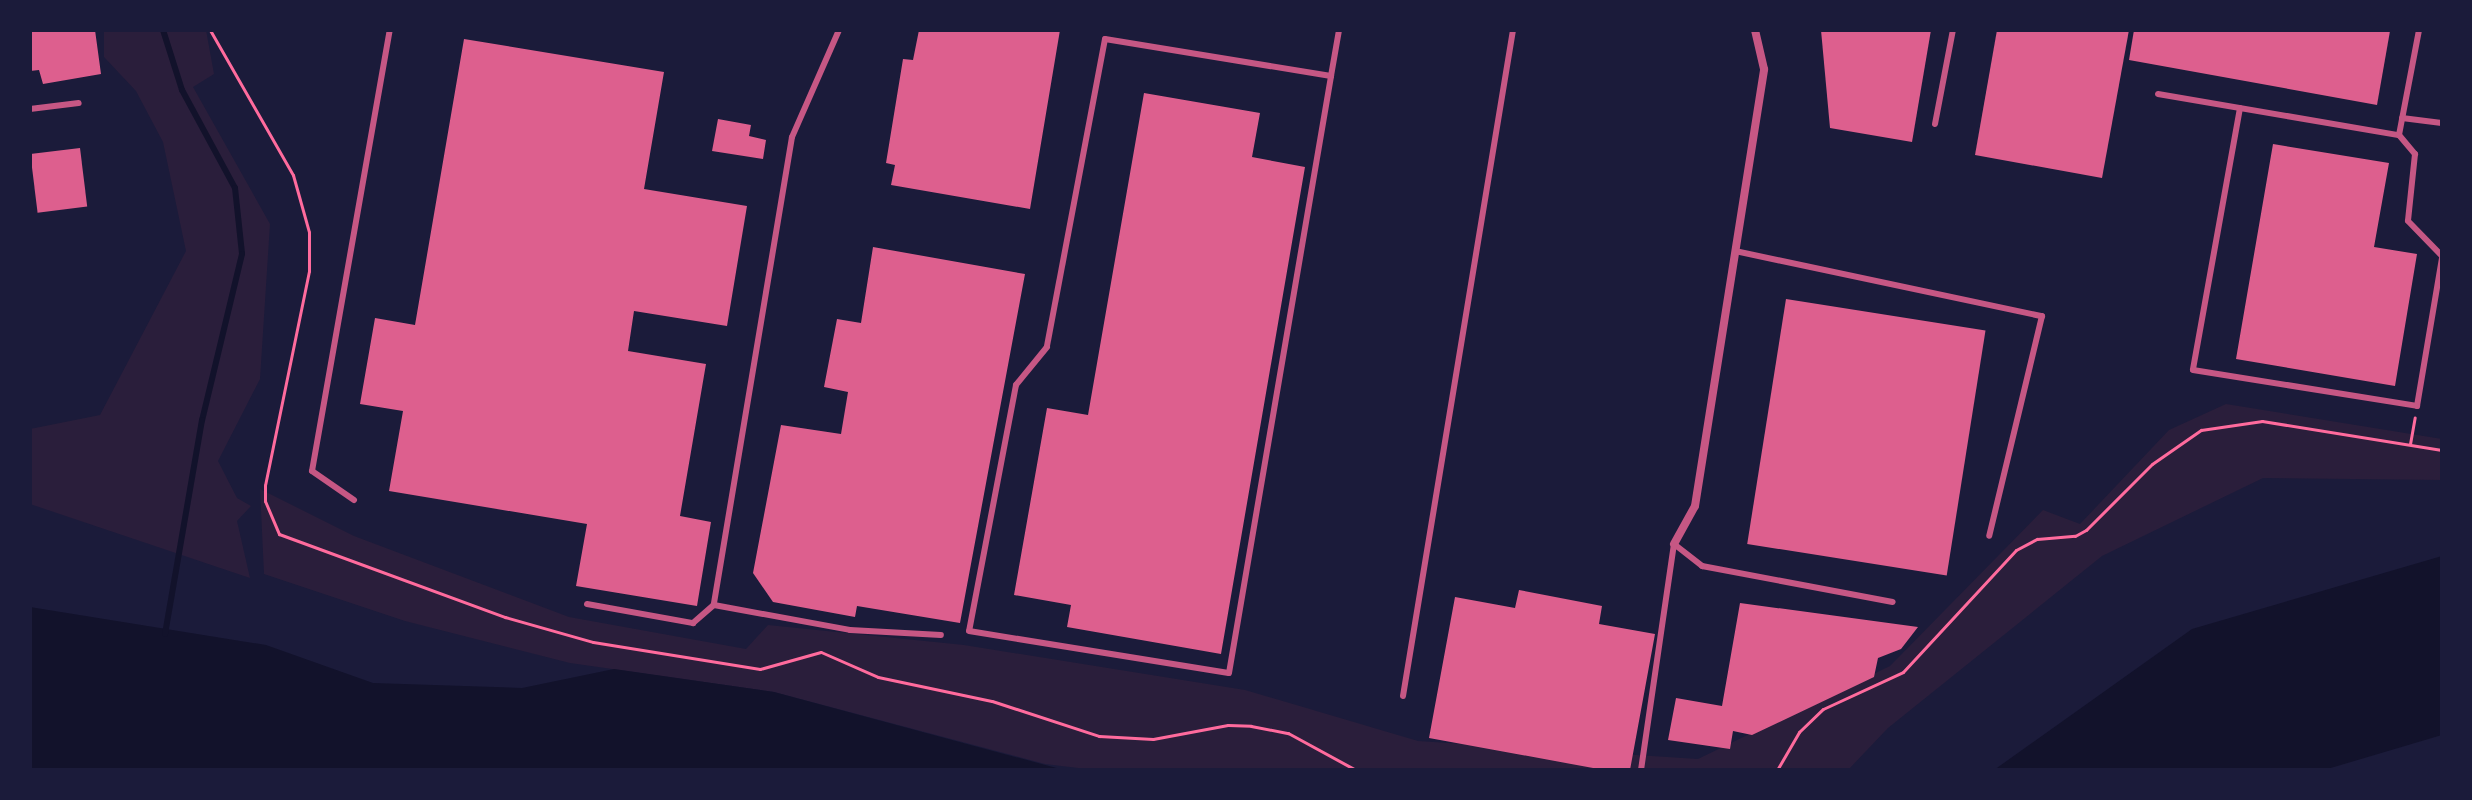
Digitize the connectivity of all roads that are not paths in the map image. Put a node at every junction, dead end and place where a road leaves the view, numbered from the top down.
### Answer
1 (390, 30) edge
2 (839, 30) edge
3 (1339, 30) edge
4 (1513, 30) edge
5 (1755, 30) edge
6 (1953, 30) edge
7 (2419, 30) edge
8 (1331, 76) junction
9 (2158, 94) dead end
10 (79, 103) dead end
11 (2240, 108) junction
12 (30, 109) edge
13 (2402, 118) junction
14 (2442, 123) edge
15 (1935, 124) dead end
16 (2399, 135) junction
17 (1735, 251) junction
18 (2442, 257) edge
19 (354, 500) dead end
20 (1989, 536) dead end
21 (1674, 544) junction
22 (1893, 602) dead end
23 (587, 604) dead end
24 (714, 605) junction
25 (941, 635) dead end
26 (1403, 696) dead end
27 (1641, 770) edge

1 - 19 lane
2 - 24 lane
3 - 8 lane
4 - 26 lane
5 - 17 street
6 - 15 lane
7 - 13 lane
8 - 8 lane
9 - 11 lane
10 - 12 lane
11 - 16 lane
11 - 18 lane
13 - 14 lane
13 - 16 lane
16 - 18 lane
17 - 20 lane
17 - 21 street
21 - 22 lane
21 - 27 lane
23 - 24 lane
24 - 25 lane

